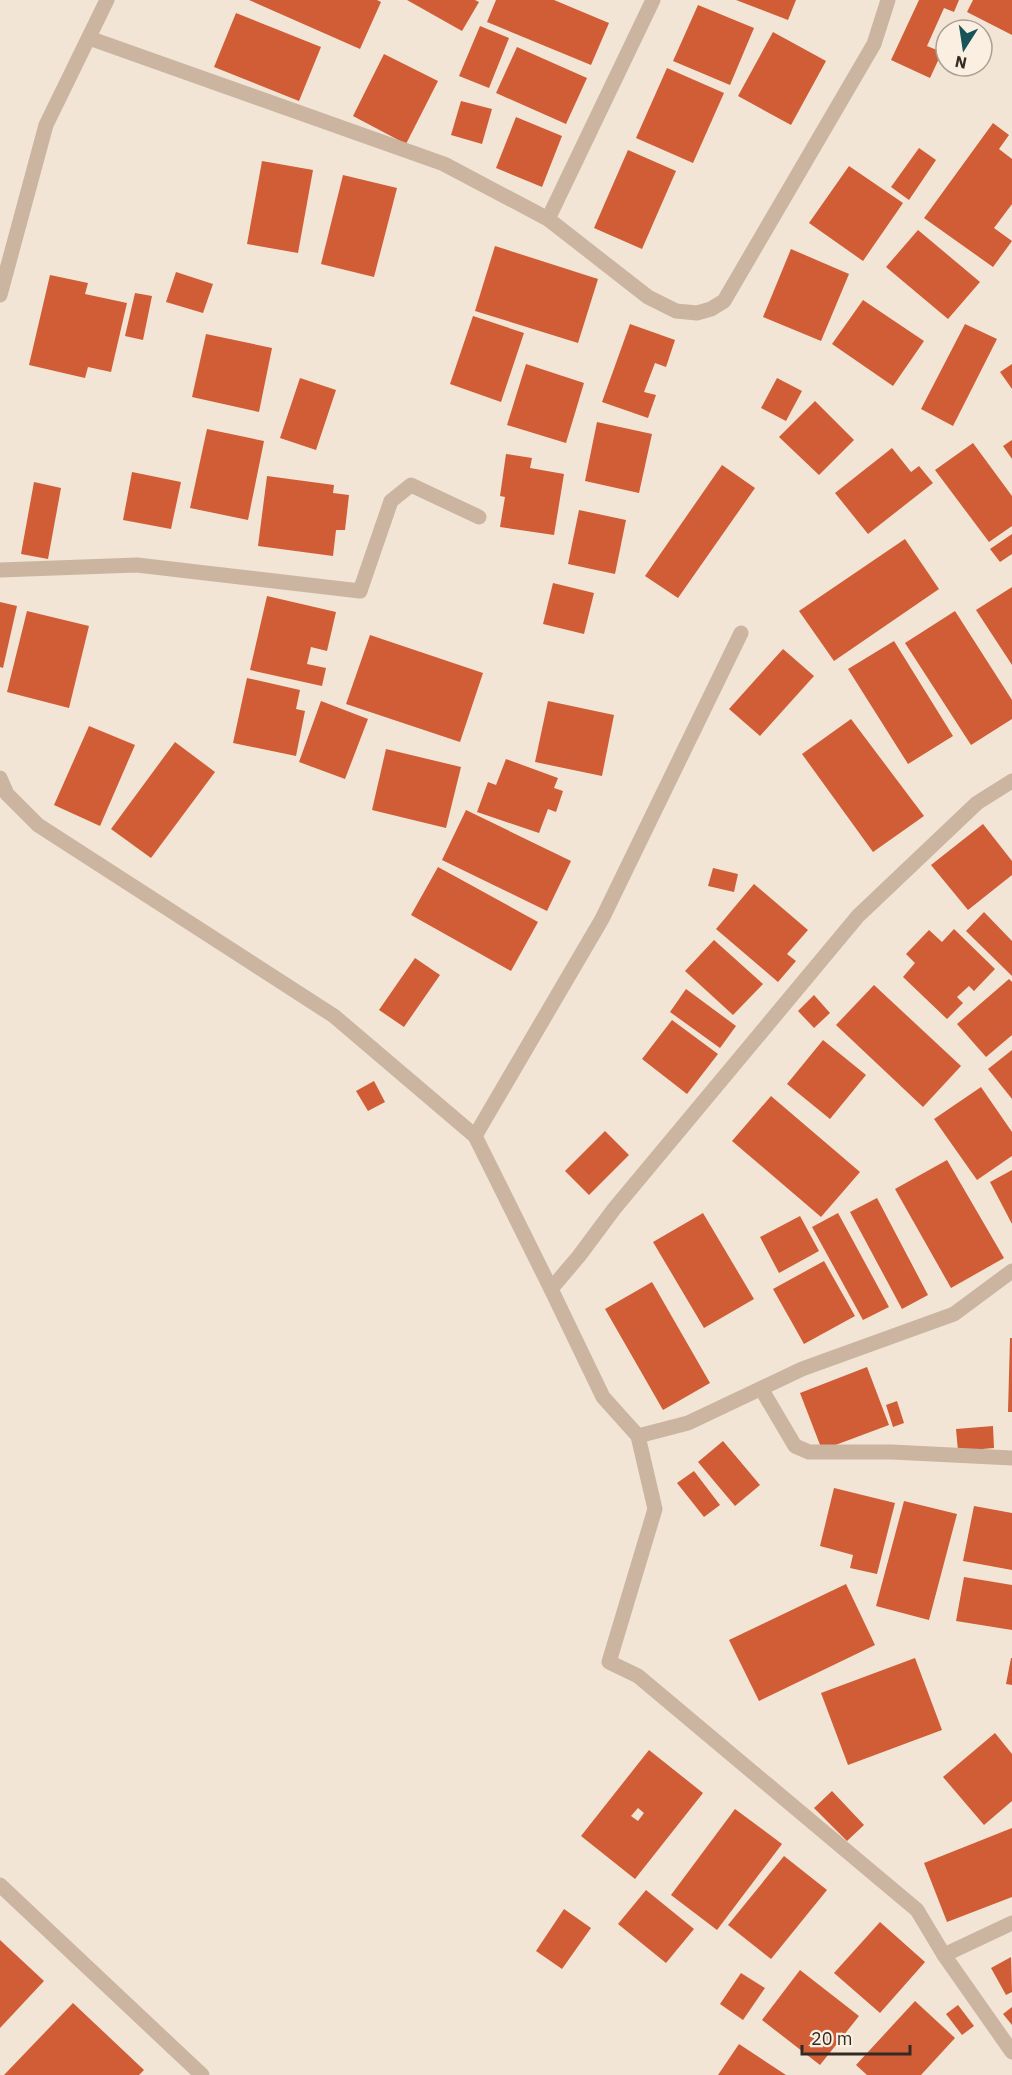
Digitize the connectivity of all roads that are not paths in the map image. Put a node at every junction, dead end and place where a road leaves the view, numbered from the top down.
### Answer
1 (107, 0) edge
2 (653, 0) edge
3 (888, 0) edge
4 (88, 38) junction
5 (548, 219) junction
6 (0, 295) edge
7 (479, 517) dead end
8 (0, 570) edge
9 (741, 633) dead end
10 (0, 778) edge
11 (1012, 781) edge
12 (475, 1136) junction
13 (1012, 1271) edge
14 (551, 1289) junction
15 (762, 1390) junction
16 (638, 1436) junction
17 (1012, 1458) edge
18 (0, 1885) edge
19 (1012, 1923) edge
20 (944, 1954) junction
21 (1012, 2052) edge
22 (202, 2075) edge

1 - 4 street
2 - 5 street
3 - 5 street
4 - 5 street
4 - 6 street
7 - 8 street
9 - 12 street
10 - 12 street
11 - 14 street
12 - 14 street
13 - 15 street
14 - 16 street
15 - 16 street
15 - 17 street
16 - 20 street
18 - 22 street
19 - 20 street
20 - 21 street

